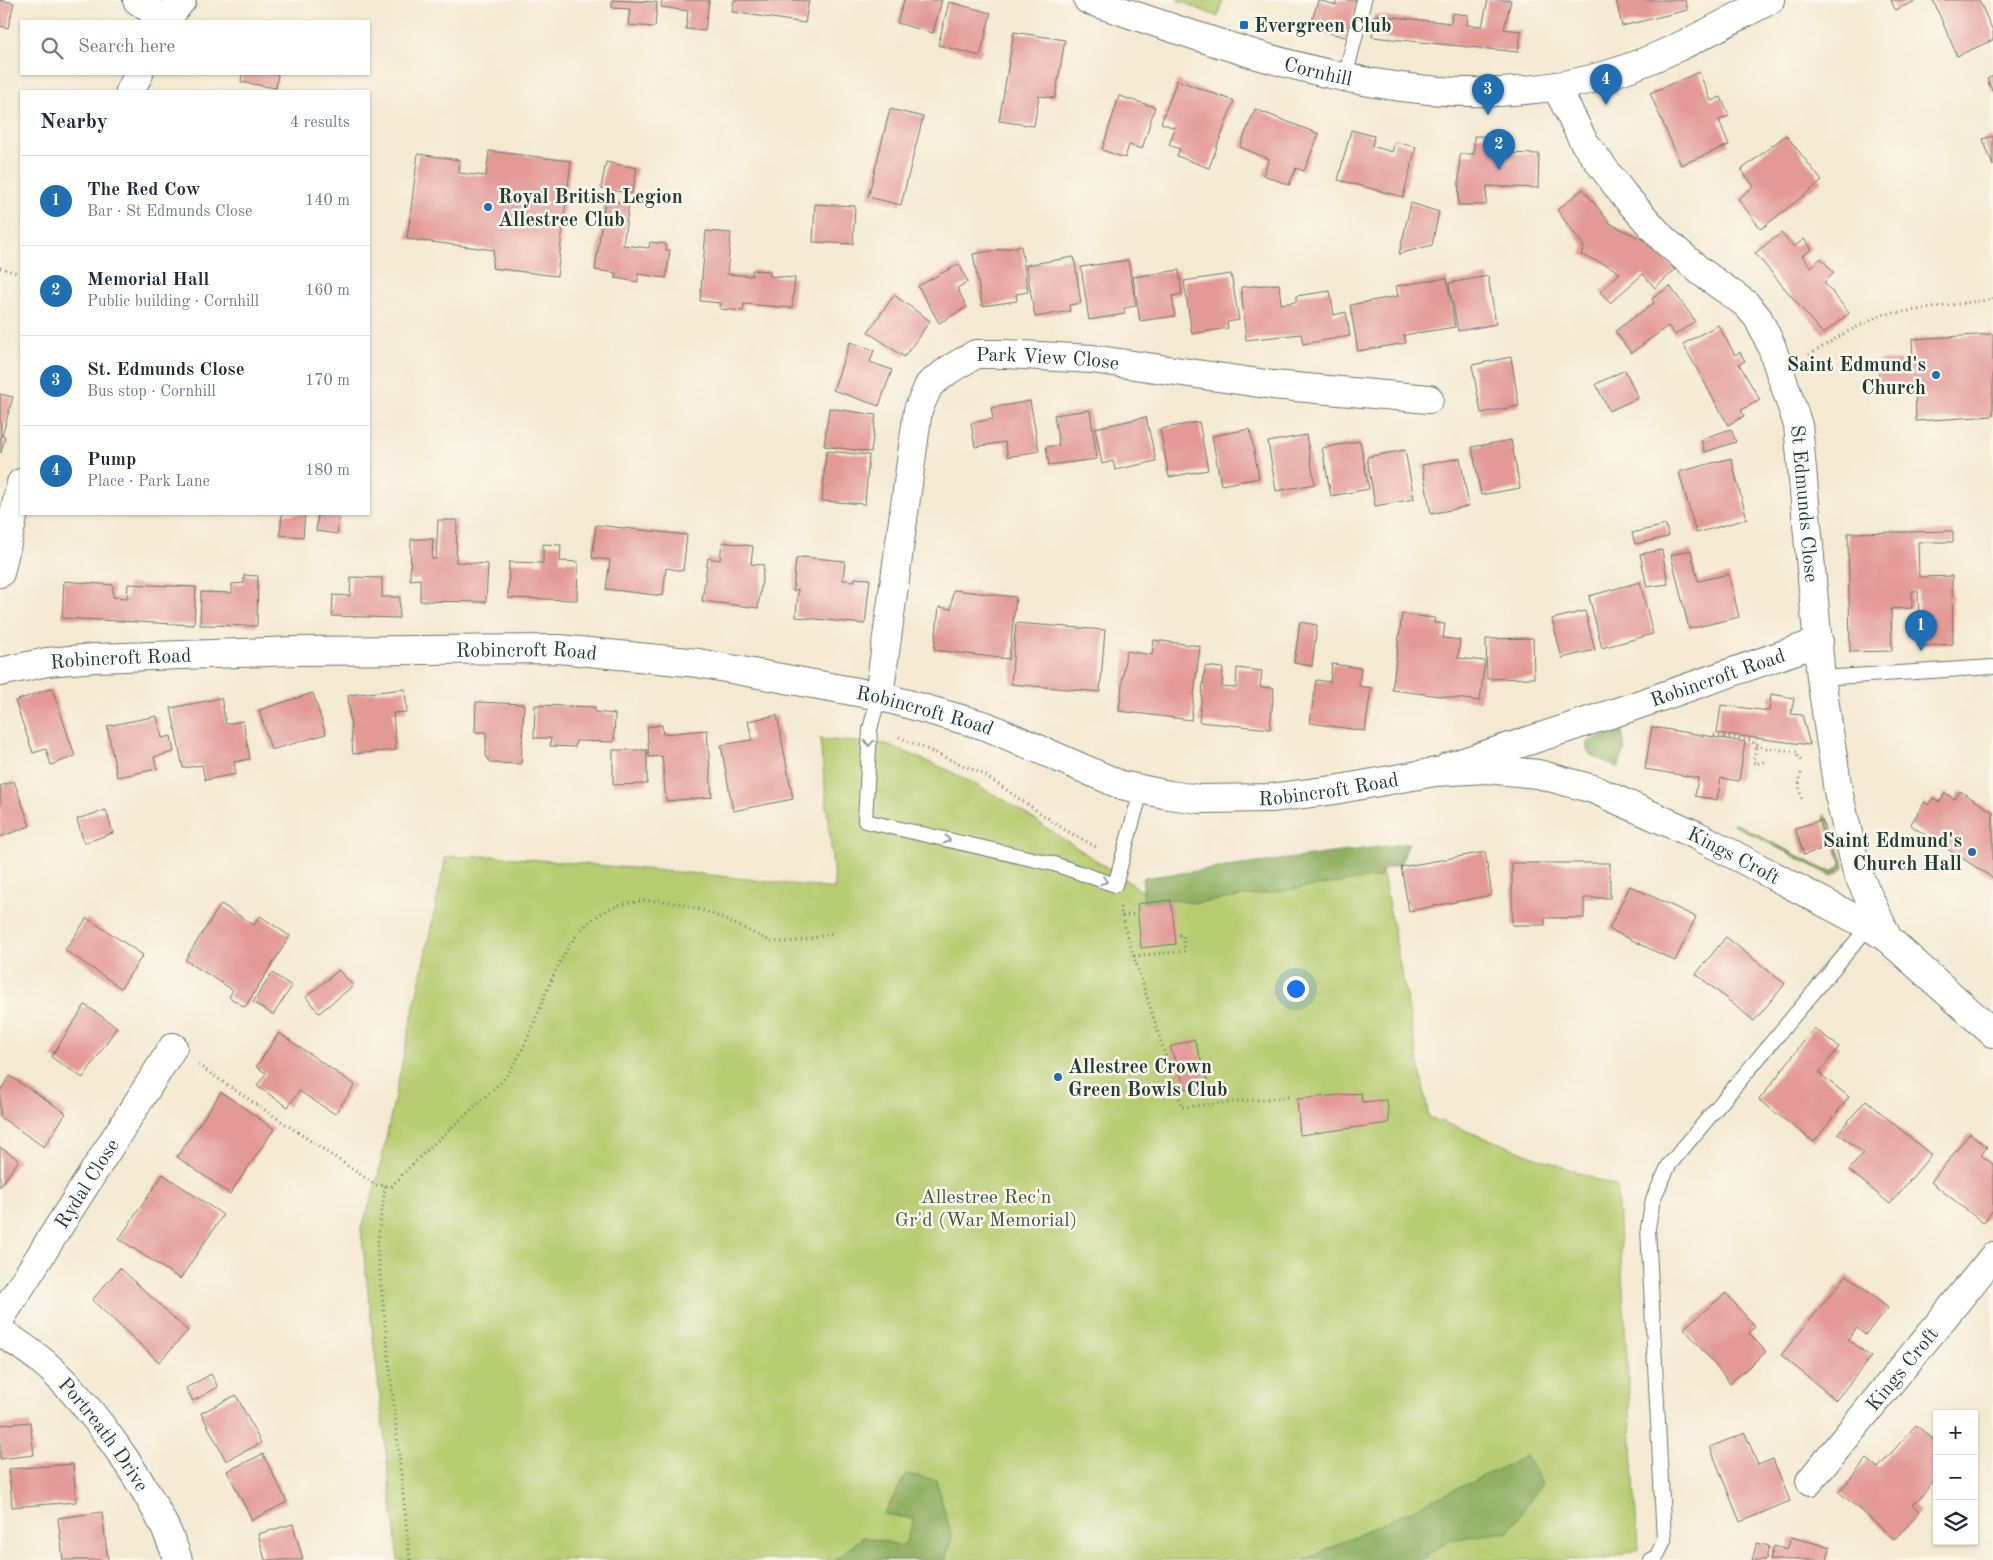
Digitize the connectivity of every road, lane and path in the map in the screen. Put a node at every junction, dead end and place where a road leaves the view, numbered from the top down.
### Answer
1 (137, 0) edge
2 (182, 0) edge
3 (1088, 0) edge
4 (1364, 0) edge
5 (1770, 0) edge
6 (165, 20) edge
7 (167, 20) edge
8 (138, 75) edge
9 (1345, 78) junction
10 (1556, 86) junction
11 (131, 90) edge
12 (0, 268) edge
13 (20, 274) edge
14 (1993, 299) edge
15 (1781, 372) junction
16 (1429, 399) dead end
17 (20, 487) edge
18 (0, 573) edge
19 (1819, 642) junction
20 (1993, 667) edge
21 (0, 672) edge
22 (1821, 678) junction
23 (879, 696) junction
24 (870, 729) junction
25 (1714, 735) dead end
26 (1758, 738) dead end
27 (1758, 747) junction
28 (1766, 761) dead end
29 (1435, 772) junction
30 (1141, 790) junction
31 (1802, 800) dead end
32 (1121, 860) junction
33 (1115, 885) junction
34 (1138, 914) dead end
35 (1122, 916) junction
36 (839, 931) dead end
37 (1878, 932) junction
38 (1175, 935) dead end
39 (1134, 956) junction
40 (1993, 1033) edge
41 (173, 1048) joint
42 (1289, 1097) dead end
43 (385, 1186) junction
44 (1993, 1257) edge
45 (0, 1319) edge
46 (0, 1331) edge
47 (1810, 1481) dead end
48 (178, 1560) edge
49 (410, 1560) edge
50 (1650, 1560) edge

1 - 6 street
2 - 7 street
3 - 9 street, Cornhill
4 - 9 lane
5 - 10 street, Cornhill
8 - 11 street
9 - 10 street, Cornhill
10 - 15 street, St Edmunds Close
12 - 13 path
14 - 15 path
15 - 19 street, St Edmunds Close
16 - 23 street, Park View Close
17 - 18 street
19 - 22 street, St Edmunds Close
19 - 29 street, Robincroft Road
20 - 22 lane
21 - 23 street, Robincroft Road
22 - 37 street, St Edmunds Close
23 - 24 lane
23 - 30 street, Robincroft Road
24 - 32 path
24 -> 33 lane
25 - 27 path
26 - 27 path
27 - 28 path
27 - 31 path
29 - 30 street, Robincroft Road
29 - 37 street, Kings Croft
30 - 32 lane
32 - 33 lane
33 - 35 path
34 - 35 path
35 - 39 path
36 - 43 path
37 - 40 street, Kings Croft
37 - 50 lane
38 - 39 path
39 - 42 path
41 - 43 path
41 - 45 street, Rydal Close
43 - 49 path
44 - 47 street, Kings Croft
46 - 48 street, Portreath Drive

